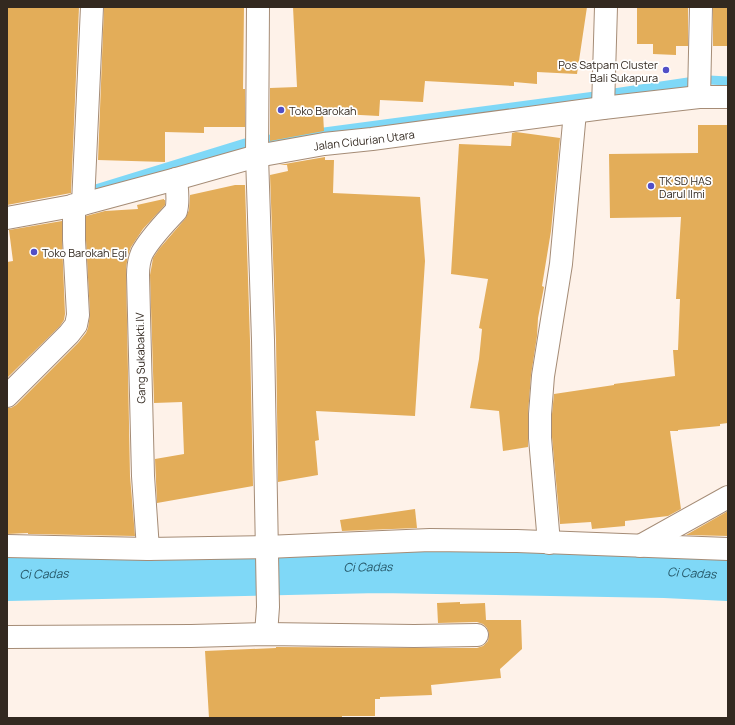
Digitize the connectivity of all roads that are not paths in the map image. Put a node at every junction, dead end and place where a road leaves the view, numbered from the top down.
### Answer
1 (92, 7) edge
2 (258, 7) edge
3 (606, 7) edge
4 (701, 7) edge
5 (728, 97) edge
6 (699, 98) junction
7 (604, 108) junction
8 (574, 112) junction
9 (257, 156) junction
10 (176, 179) junction
11 (78, 204) junction
12 (7, 218) edge
13 (7, 396) edge
14 (728, 497) edge
15 (549, 543) junction
16 (7, 546) edge
17 (640, 546) junction
18 (148, 549) junction
19 (728, 549) edge
20 (267, 557) junction
21 (266, 634) junction
22 (477, 635) dead end
23 (7, 637) edge

1 - 11 street
2 - 9 street
3 - 7 street
4 - 6 street
5 - 6 street, Jalan Cidurian Utara
6 - 7 street, Jalan Cidurian Utara
7 - 8 street, Jalan Cidurian Utara
8 - 9 street, Jalan Cidurian Utara
8 - 15 street
9 - 10 street, Jalan Cidurian Utara
9 - 20 street
10 - 11 street, Jalan Cidurian Utara
10 - 18 street, Gang Sukabakti.IV
11 - 12 street, Jalan Cidurian Utara
11 - 13 street
14 - 17 street
15 - 17 street
15 - 20 street
16 - 18 street
17 - 19 street
18 - 20 street
20 - 21 street
21 - 22 street
21 - 23 street

